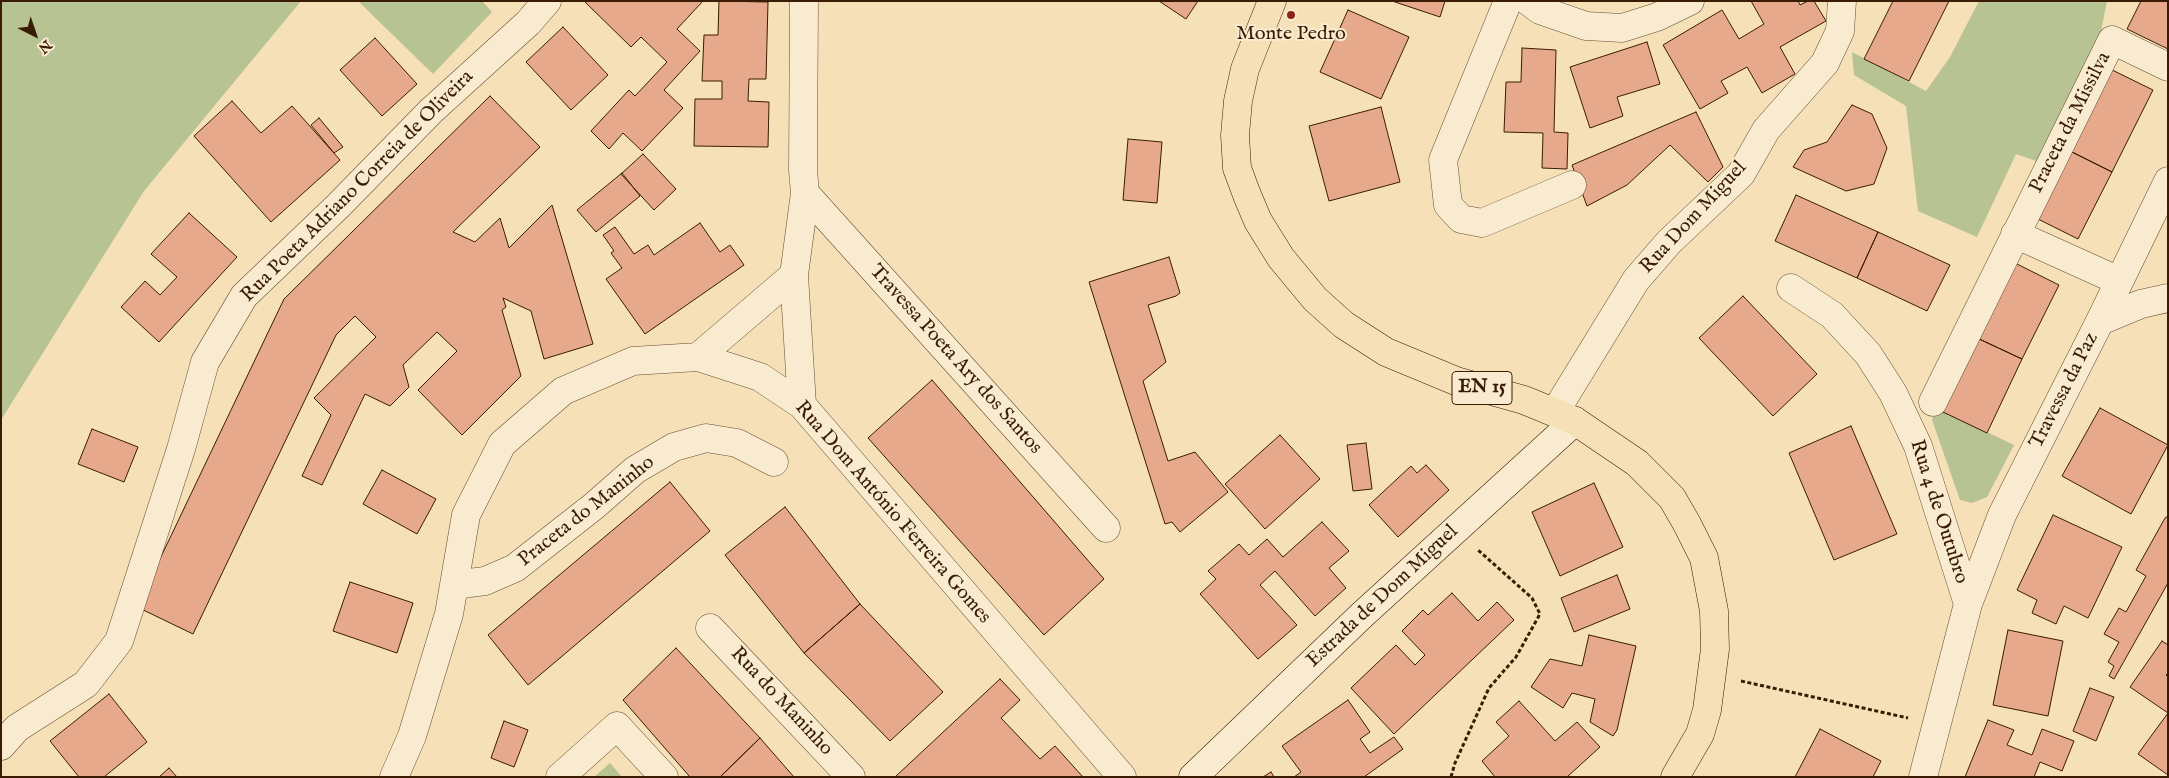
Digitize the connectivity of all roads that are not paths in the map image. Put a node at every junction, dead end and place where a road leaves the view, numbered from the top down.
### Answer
1 (547, 1) edge
2 (804, 1) edge
3 (1272, 1) edge
4 (1508, 1) edge
5 (1528, 1) edge
6 (1690, 1) edge
7 (1842, 1) edge
8 (2168, 67) edge
9 (1572, 185) dead end
10 (805, 193) junction
11 (2166, 195) edge
12 (2015, 234) junction
13 (794, 276) junction
14 (2120, 281) junction
15 (1791, 288) dead end
16 (2168, 298) edge
17 (2100, 321) junction
18 (698, 357) junction
19 (1933, 402) dead end
20 (802, 405) junction
21 (1565, 417) junction
22 (774, 462) dead end
23 (1106, 528) dead end
24 (454, 585) junction
25 (1968, 604) junction
26 (710, 628) dead end
27 (1, 746) edge
28 (394, 777) edge
29 (560, 777) edge
30 (664, 777) edge
31 (851, 777) edge
32 (1122, 777) edge
33 (1194, 777) edge
34 (1675, 777) edge
35 (1923, 777) edge

1 - 27 street, Rua Poeta Adriano Correia de Oliveira
2 - 10 street
3 - 21 main road, EN 15
4 - 9 street
5 - 6 street
7 - 21 street, Rua Dom Miguel
8 - 12 street, Praceta da Missilva
10 - 13 street
10 - 23 street, Travessa Poeta Ary dos Santos
11 - 14 street, Travessa da Paz
12 - 14 street
12 - 19 street, Praceta da Missilva
13 - 18 street
13 - 20 street
14 - 17 street, Travessa da Paz
15 - 25 street, Rua 4 de Outubro
16 - 17 street
17 - 25 street, Travessa da Paz
18 - 20 street, Rua Dom António Ferreira Gomes
18 - 24 street, Rua Dom António Ferreira Gomes
20 - 32 street, Rua Dom António Ferreira Gomes
21 - 33 street, Estrada de Dom Miguel
21 - 34 main road, EN 15
22 - 24 street, Praceta do Maninho
24 - 28 street, Rua Dom António Ferreira Gomes
25 - 35 street, Rua 4 de Outubro
26 - 31 street, Rua do Maninho
29 - 30 street

